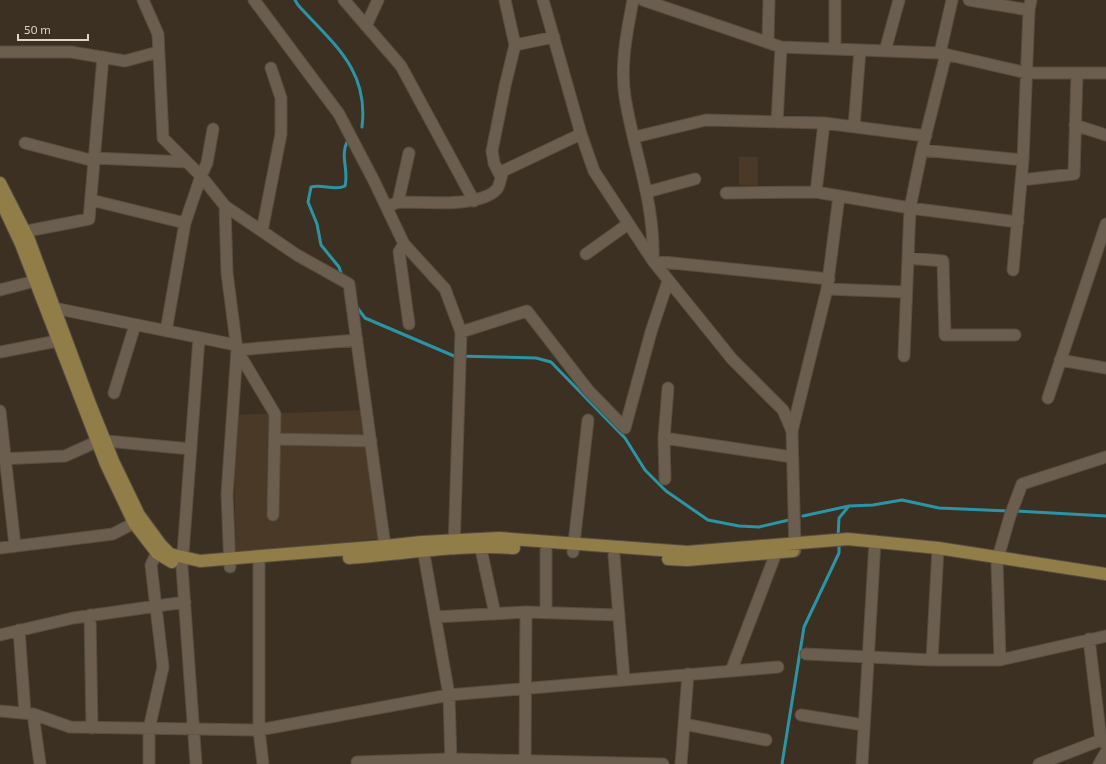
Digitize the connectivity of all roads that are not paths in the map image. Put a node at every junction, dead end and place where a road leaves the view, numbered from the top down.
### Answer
1 (143, 0) edge
2 (254, 0) edge
3 (344, 0) edge
4 (378, 0) edge
5 (505, 0) edge
6 (543, 0) edge
7 (633, 0) edge
8 (643, 0) edge
9 (769, 0) edge
10 (835, 0) edge
11 (899, 0) edge
12 (952, 0) edge
13 (969, 0) edge
14 (1030, 5) edge
15 (366, 26) junction
16 (554, 37) junction
17 (768, 42) junction
18 (515, 45) junction
19 (781, 47) junction
20 (836, 49) junction
21 (860, 50) junction
22 (885, 51) junction
23 (0, 52) edge
24 (158, 52) junction
25 (943, 54) junction
26 (103, 57) junction
27 (270, 68) dead end
28 (1027, 73) junction
29 (1077, 73) junction
30 (1106, 73) edge
31 (777, 122) junction
32 (824, 123) junction
33 (1075, 125) junction
34 (854, 127) junction
35 (213, 129) dead end
36 (581, 134) junction
37 (1106, 135) edge
38 (926, 136) junction
39 (634, 137) junction
40 (25, 144) dead end
41 (922, 150) junction
42 (409, 153) dead end
43 (94, 160) junction
44 (1023, 160) junction
45 (187, 162) junction
46 (201, 176) junction
47 (501, 177) junction
48 (695, 179) dead end
49 (1021, 180) junction
50 (0, 183) edge
51 (647, 192) junction
52 (816, 192) junction
53 (726, 193) dead end
54 (839, 196) junction
55 (0, 199) edge
56 (91, 200) junction
57 (474, 201) junction
58 (398, 202) junction
59 (225, 206) junction
60 (387, 208) junction
61 (910, 208) junction
62 (4, 216) edge
63 (1018, 222) junction
64 (185, 223) junction
65 (628, 224) junction
66 (1106, 224) edge
67 (262, 231) junction
68 (20, 232) junction
69 (404, 244) junction
70 (586, 254) dead end
71 (908, 258) junction
72 (653, 261) junction
73 (1013, 270) dead end
74 (35, 281) junction
75 (668, 281) junction
76 (828, 284) junction
77 (0, 290) edge
78 (905, 292) junction
79 (54, 308) junction
80 (409, 324) dead end
81 (135, 325) junction
82 (166, 331) junction
83 (461, 332) junction
84 (1015, 336) dead end
85 (199, 338) junction
86 (357, 340) junction
87 (58, 341) junction
88 (237, 347) junction
89 (0, 352) edge
90 (904, 356) dead end
91 (1060, 360) junction
92 (1106, 368) edge
93 (668, 388) dead end
94 (114, 393) dead end
95 (1048, 398) dead end
96 (0, 411) edge
97 (588, 420) dead end
98 (792, 431) junction
99 (664, 438) junction
100 (275, 439) junction
101 (99, 441) junction
102 (371, 441) junction
103 (191, 448) junction
104 (792, 457) junction
105 (1106, 457) edge
106 (3, 459) edge
107 (665, 480) dead end
108 (272, 515) dead end
109 (134, 523) junction
110 (480, 543) junction
111 (454, 544) junction
112 (874, 544) junction
113 (16, 546) junction
114 (422, 546) junction
115 (794, 547) junction
116 (0, 548) edge
117 (574, 548) junction
118 (159, 549) junction
119 (776, 549) junction
120 (546, 550) junction
121 (386, 551) junction
122 (938, 551) junction
123 (614, 555) junction
124 (998, 559) junction
125 (259, 561) junction
126 (183, 562) junction
127 (230, 563) junction
128 (1106, 574) edge
129 (1106, 580) edge
130 (185, 602) junction
131 (156, 605) junction
132 (526, 612) junction
133 (546, 613) junction
134 (495, 614) junction
135 (90, 615) junction
136 (619, 615) junction
137 (435, 617) junction
138 (19, 630) junction
139 (0, 635) edge
140 (1106, 636) edge
141 (1089, 639) junction
142 (806, 654) dead end
143 (868, 657) junction
144 (932, 660) junction
145 (1000, 660) junction
146 (778, 667) dead end
147 (731, 671) junction
148 (688, 674) junction
149 (624, 680) junction
150 (526, 688) junction
151 (449, 695) junction
152 (0, 711) edge
153 (29, 714) junction
154 (801, 715) dead end
155 (684, 724) junction
156 (864, 725) junction
157 (92, 728) junction
158 (149, 729) junction
159 (194, 729) junction
160 (259, 730) junction
161 (766, 740) dead end
162 (1103, 742) edge
163 (1106, 752) edge
164 (451, 761) edge
165 (357, 762) dead end
166 (525, 762) edge
167 (609, 763) edge
168 (40, 764) edge
169 (149, 764) edge
170 (196, 764) edge
171 (263, 764) edge
172 (663, 764) edge
173 (681, 764) edge
174 (862, 764) edge
175 (1039, 764) edge
176 (1099, 764) edge

1 - 24 street
2 - 60 street
3 - 15 street
4 - 15 street
5 - 18 street
6 - 16 street
7 - 39 street
8 - 17 street
9 - 17 street
10 - 20 street
11 - 22 street
12 - 25 street
13 - 14 street
14 - 28 street
15 - 57 street
16 - 18 street
16 - 36 street
17 - 19 street
18 - 47 street
19 - 20 street
19 - 31 street
20 - 21 street
21 - 22 street
21 - 34 street
22 - 25 street
23 - 26 street
24 - 26 street
24 - 45 street
25 - 28 street
25 - 38 street
26 - 43 street
27 - 67 street
28 - 29 street
28 - 44 street
29 - 30 street
29 - 33 street
31 - 32 street
31 - 39 street
32 - 34 street
32 - 52 street
33 - 37 street
33 - 49 street
34 - 38 street
35 - 46 street
36 - 47 street
36 - 65 street
38 - 41 street
39 - 51 street
40 - 43 street
41 - 44 street
41 - 61 street
42 - 58 street
43 - 45 street
43 - 56 street
44 - 49 street
45 - 46 street
46 - 59 street
46 - 64 street
47 - 57 street
48 - 51 street
49 - 63 street
50 - 68 main road
51 - 72 street
52 - 53 street
52 - 54 street
54 - 61 street
54 - 76 street
55 - 62 main road
56 - 64 street
56 - 68 street
57 - 58 street
58 - 60 street
59 - 67 street
59 - 88 street
60 - 69 street
61 - 63 street
61 - 71 street
62 - 68 main road
63 - 73 street
64 - 82 street
65 - 70 street
65 - 72 street
66 - 91 street
67 - 86 street
68 - 74 main road
68 - 79 main road
69 - 80 street
69 - 83 street
71 - 78 street
71 - 84 street
72 - 75 street
72 - 76 street
74 - 77 street
74 - 87 main road
75 - 83 street
75 - 98 street
76 - 78 street
76 - 98 street
78 - 90 street
79 - 81 street
79 - 101 main road
81 - 82 street
81 - 94 street
82 - 85 street
83 - 111 street
85 - 88 street
85 - 103 street
86 - 88 street
86 - 102 street
87 - 89 street
87 - 101 main road
88 - 100 street
88 - 127 street
91 - 92 street
91 - 95 street
93 - 99 street
96 - 106 street
97 - 117 street
98 - 104 street
99 - 104 street
99 - 107 street
100 - 102 street
100 - 108 street
101 - 103 street
101 - 106 street
101 - 109 main road
101 - 118 main road
102 - 121 street
103 - 126 street
104 - 115 street
105 - 124 street
106 - 113 street
109 - 113 street
109 - 118 main road
110 - 111 main road
110 - 117 main road
110 - 120 main road
110 - 134 street
111 - 114 main road
112 - 115 main road
112 - 122 main road
112 - 143 street
113 - 116 street
114 - 121 main road
114 - 137 street
115 - 119 main road
117 - 119 main road
117 - 120 main road
117 - 123 main road
118 - 126 main road
118 - 131 street
119 - 123 main road
119 - 147 street
120 - 133 street
121 - 125 main road
122 - 124 main road
122 - 144 street
123 - 136 street
124 - 128 main road
124 - 129 main road
124 - 145 street
125 - 127 main road
125 - 160 street
126 - 127 main road
126 - 130 street
130 - 131 street
130 - 159 street
131 - 135 street
131 - 158 street
132 - 133 street
132 - 134 street
132 - 150 street
133 - 136 street
134 - 137 street
135 - 138 street
135 - 157 street
136 - 149 street
137 - 151 street
138 - 139 street
138 - 153 street
140 - 141 street
141 - 145 street
141 - 162 street
142 - 143 street
143 - 144 street
143 - 156 street
144 - 145 street
146 - 147 street
147 - 148 street
148 - 149 street
148 - 155 street
149 - 150 street
150 - 151 street
150 - 166 street
151 - 160 street
151 - 164 street
152 - 153 street
153 - 157 street
153 - 168 street
154 - 156 street
155 - 161 street
155 - 173 street
156 - 174 street
157 - 158 street
158 - 159 street
158 - 169 street
159 - 160 street
159 - 170 street
160 - 171 street
162 - 175 street
163 - 176 street
164 - 165 street
164 - 166 street
166 - 167 street
167 - 172 street

